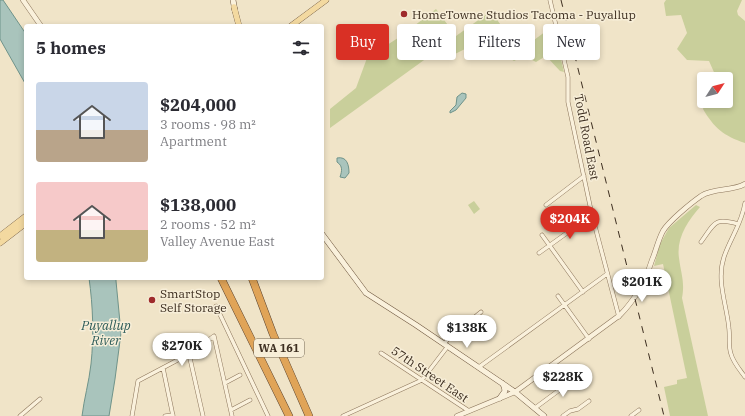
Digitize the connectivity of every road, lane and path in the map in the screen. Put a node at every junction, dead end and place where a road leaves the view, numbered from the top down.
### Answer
1 (23, 0) edge
2 (233, 0) edge
3 (326, 0) edge
4 (550, 0) edge
5 (234, 7) junction
6 (236, 18) joint
7 (40, 24) edge
8 (238, 24) edge
9 (238, 24) edge
10 (294, 24) edge
11 (584, 176) junction
12 (745, 184) edge
13 (745, 204) edge
14 (546, 205) dead end
15 (745, 208) edge
16 (592, 215) junction
17 (24, 218) edge
18 (738, 224) junction
19 (24, 225) edge
20 (542, 235) dead end
21 (0, 236) edge
22 (324, 237) edge
23 (701, 242) dead end
24 (0, 243) edge
25 (550, 246) junction
26 (540, 253) dead end
27 (608, 274) junction
28 (222, 280) edge
29 (253, 280) edge
30 (583, 292) junction
31 (558, 296) dead end
32 (216, 306) dead end
33 (565, 306) junction
34 (481, 312) dead end
35 (619, 316) junction
36 (589, 339) junction
37 (446, 345) junction
38 (381, 353) dead end
39 (189, 354) junction
40 (163, 368) junction
41 (479, 368) junction
42 (581, 374) dead end
43 (240, 375) dead end
44 (745, 377) edge
45 (422, 380) junction
46 (500, 381) junction
47 (225, 383) junction
48 (515, 392) junction
49 (500, 398) junction
50 (40, 399) dead end
51 (250, 400) dead end
52 (589, 401) dead end
53 (535, 408) junction
54 (231, 410) junction
55 (639, 410) dead end
56 (469, 411) junction
57 (173, 415) edge
58 (20, 416) edge
59 (132, 416) edge
60 (165, 416) edge
61 (203, 416) edge
62 (232, 416) edge
63 (268, 416) edge
64 (289, 416) edge
65 (309, 416) edge
66 (343, 416) edge
67 (457, 416) edge
68 (544, 416) edge
69 (563, 416) edge
70 (631, 416) edge

1 - 7 street
2 - 5 main road
3 - 10 main road
4 - 11 street, Todd Road East
5 - 6 main road
5 - 8 main road
6 - 9 main road
11 - 14 street
11 - 16 street, Todd Road East
12 - 35 street
13 - 15 street
15 - 18 street
16 - 25 street
16 - 27 street, Todd Road East
17 - 21 main road
18 - 23 street
18 - 44 street
19 - 24 main road
20 - 25 street
22 - 37 main road
25 - 26 street
25 - 30 street
27 - 30 street
27 - 35 street, Todd Road East
28 - 64 highway, WA 161
29 - 65 highway, WA 161
30 - 33 street
31 - 33 street
32 - 63 street
33 - 36 street
33 - 41 street
34 - 37 street
35 - 36 street
36 - 48 street
37 - 41 main road
37 - 45 street
38 - 45 street, 57th Street East
39 - 40 street
39 - 47 street
39 - 61 street
40 - 57 street
40 - 59 street
41 - 46 main road
42 - 53 street
43 - 47 street
45 - 56 street, 57th Street East
45 - 66 street
46 - 48 main road
46 - 49 main road
47 - 54 street
48 - 49 street
48 - 53 main road
49 - 56 street
50 - 58 street
51 - 54 street
52 - 69 street
53 - 68 main road
54 - 62 street
55 - 70 street
56 - 67 street
57 - 60 street

